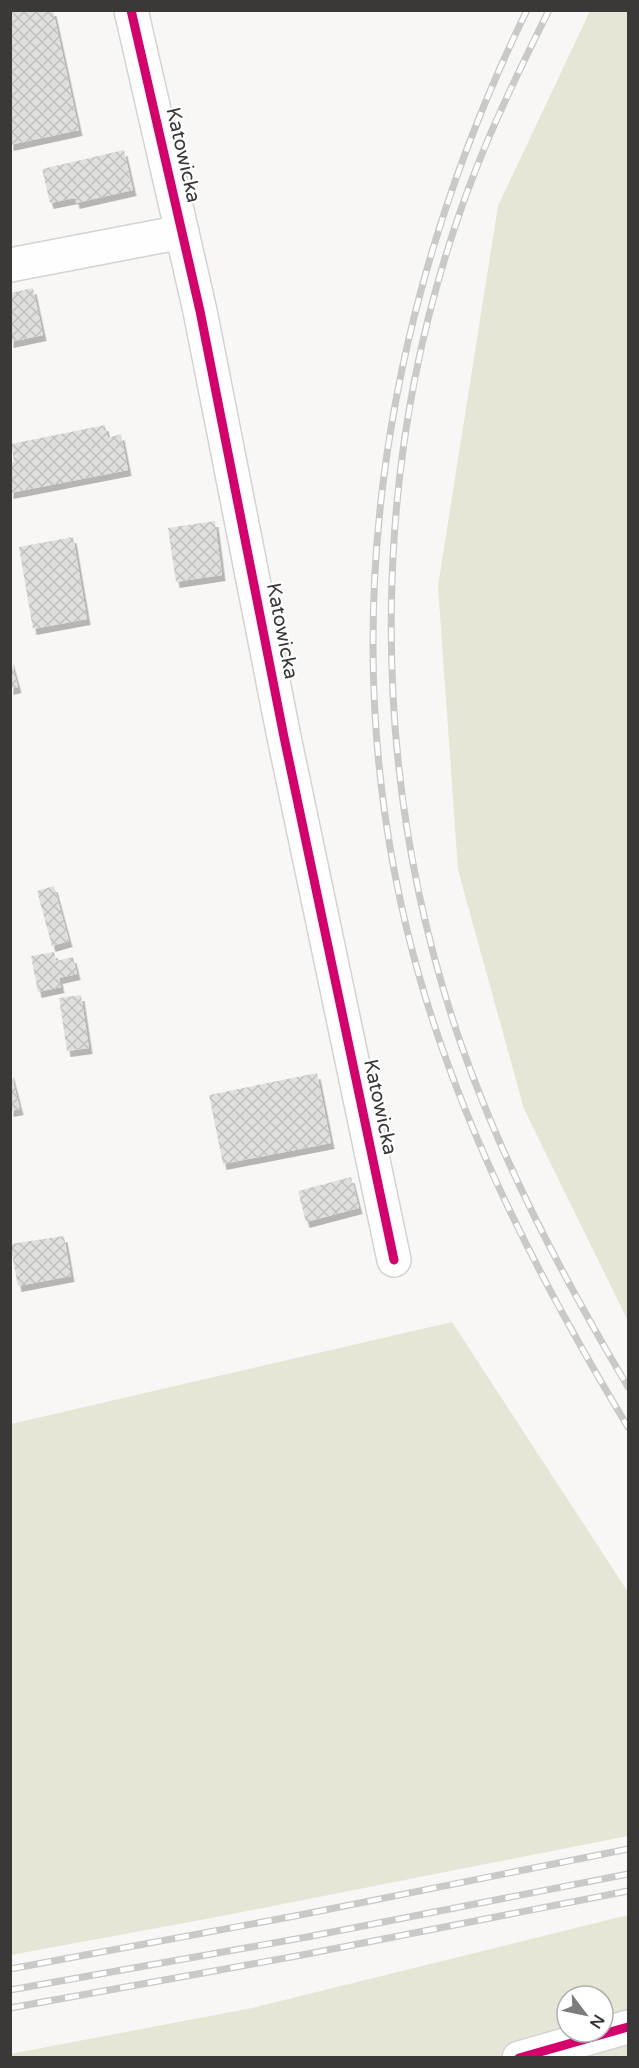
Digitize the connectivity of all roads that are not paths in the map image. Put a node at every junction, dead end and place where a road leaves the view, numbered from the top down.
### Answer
1 (130, 10) edge
2 (182, 232) junction
3 (10, 265) edge
4 (394, 1260) dead end
5 (628, 2026) edge
6 (519, 2058) edge

1 - 2 street, Katowicka
2 - 3 street
2 - 4 street, Katowicka
5 - 6 street

